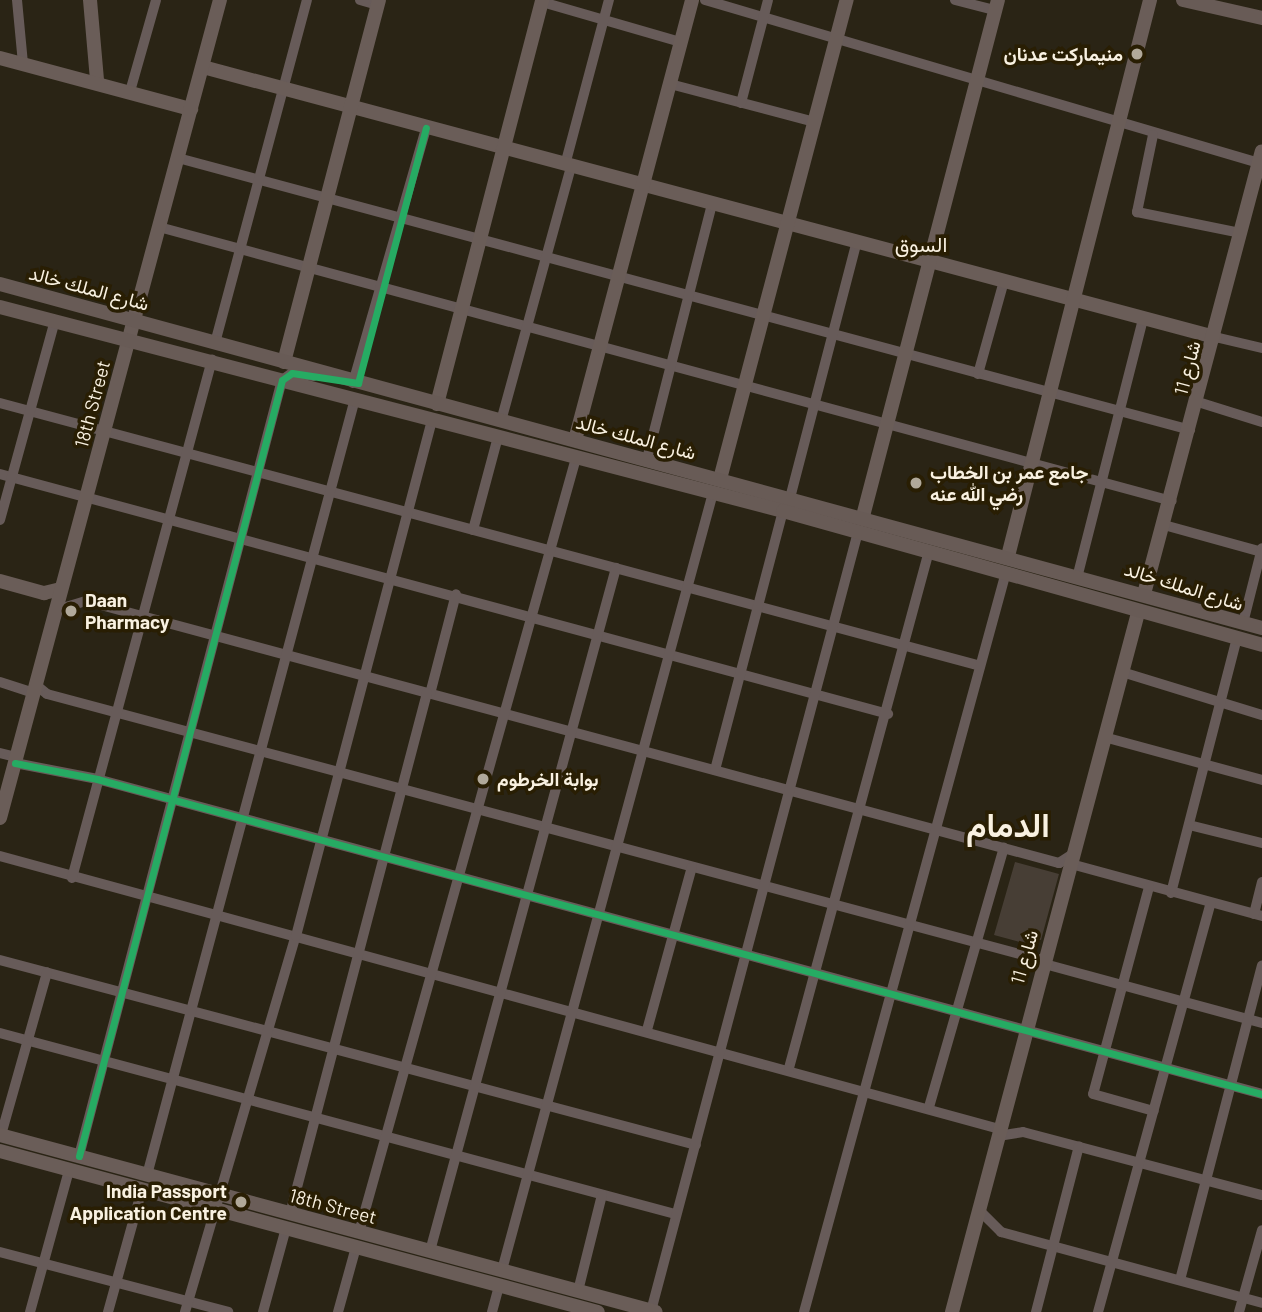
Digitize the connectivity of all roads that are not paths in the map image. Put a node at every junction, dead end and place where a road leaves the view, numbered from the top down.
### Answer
1 (17, 0) edge
2 (90, 0) edge
3 (96, 0) edge
4 (156, 0) edge
5 (220, 0) edge
6 (307, 0) edge
7 (360, 0) edge
8 (609, 0) edge
9 (692, 0) edge
10 (705, 0) edge
11 (768, 0) edge
12 (847, 0) edge
13 (955, 0) edge
14 (1150, 0) edge
15 (1183, 0) edge
16 (542, 1) edge
17 (379, 2) edge
18 (996, 5) edge
19 (1262, 18) edge
20 (91, 19) junction
21 (604, 19) junction
22 (763, 19) junction
23 (837, 40) junction
24 (681, 42) junction
25 (0, 58) edge
26 (23, 63) junction
27 (202, 66) junction
28 (975, 78) junction
29 (97, 80) junction
30 (670, 84) junction
31 (131, 88) junction
32 (284, 88) junction
33 (741, 103) junction
34 (351, 107) junction
35 (191, 109) junction
36 (815, 122) junction
37 (1120, 126) junction
38 (426, 128) junction
39 (1153, 135) junction
40 (503, 149) junction
41 (1260, 157) edge
42 (178, 158) junction
43 (568, 165) junction
44 (260, 181) junction
45 (643, 185) junction
46 (327, 200) junction
47 (712, 204) junction
48 (402, 220) junction
49 (788, 223) junction
50 (159, 227) junction
51 (1240, 233) junction
52 (479, 241) junction
53 (857, 241) junction
54 (242, 249) junction
55 (546, 259) junction
56 (929, 261) junction
57 (309, 267) junction
58 (618, 278) junction
59 (1004, 281) junction
60 (0, 284) edge
61 (382, 287) junction
62 (690, 297) junction
63 (1076, 301) junction
64 (0, 307) edge
65 (462, 308) junction
66 (763, 316) junction
67 (1143, 319) junction
68 (134, 320) junction
69 (55, 321) junction
70 (527, 325) junction
71 (834, 335) junction
72 (1215, 337) junction
73 (129, 340) junction
74 (215, 343) junction
75 (601, 344) junction
76 (1262, 348) edge
77 (904, 354) junction
78 (212, 360) junction
79 (284, 362) junction
80 (672, 364) junction
81 (978, 374) junction
82 (282, 380) junction
83 (358, 383) junction
84 (745, 384) junction
85 (1051, 394) junction
86 (355, 399) junction
87 (816, 402) junction
88 (1198, 402) junction
89 (0, 403) edge
90 (437, 404) junction
91 (32, 412) junction
92 (1119, 412) junction
93 (432, 420) junction
94 (501, 421) junction
95 (1262, 422) edge
96 (886, 424) junction
97 (105, 429) junction
98 (1191, 430) junction
99 (498, 437) junction
100 (575, 440) junction
101 (185, 452) junction
102 (576, 458) junction
103 (648, 460) junction
104 (1032, 464) junction
105 (257, 472) junction
106 (0, 474) edge
107 (12, 477) junction
108 (720, 478) junction
109 (1101, 483) junction
110 (330, 492) junction
111 (713, 493) junction
112 (86, 497) junction
113 (1172, 501) junction
114 (787, 505) junction
115 (407, 512) junction
116 (863, 516) junction
117 (0, 520) edge
118 (168, 520) junction
119 (1164, 525) junction
120 (473, 530) junction
121 (858, 532) junction
122 (244, 540) junction
123 (550, 551) junction
124 (929, 551) junction
125 (1262, 551) edge
126 (310, 555) junction
127 (1008, 556) junction
128 (616, 568) junction
129 (1006, 572) junction
130 (1078, 574) junction
131 (390, 576) junction
132 (0, 581) edge
133 (690, 587) junction
134 (61, 589) junction
135 (456, 594) junction
136 (1144, 594) junction
137 (759, 608) junction
138 (56, 610) junction
139 (1138, 613) junction
140 (142, 616) junction
141 (532, 617) junction
142 (1243, 623) junction
143 (832, 625) junction
144 (1262, 628) edge
145 (598, 635) junction
146 (218, 637) junction
147 (1237, 641) junction
148 (903, 645) junction
149 (1262, 645) edge
150 (284, 654) junction
151 (670, 656) junction
152 (976, 665) junction
153 (1122, 672) junction
154 (743, 674) junction
155 (363, 676) junction
156 (0, 682) edge
157 (35, 689) junction
158 (428, 693) junction
159 (813, 693) junction
160 (1223, 703) junction
161 (117, 712) junction
162 (888, 713) junction
163 (506, 715) junction
164 (1262, 715) edge
165 (192, 732) junction
166 (572, 732) junction
167 (1104, 737) junction
168 (259, 751) junction
169 (643, 751) junction
170 (0, 752) edge
171 (15, 760) junction
172 (1205, 765) junction
173 (715, 770) junction
174 (337, 772) junction
175 (97, 779) junction
176 (1262, 780) edge
177 (403, 790) junction
178 (790, 790) junction
179 (173, 801) junction
180 (479, 810) junction
181 (860, 810) junction
182 (0, 818) edge
183 (240, 819) junction
184 (1189, 825) junction
185 (547, 830) junction
186 (933, 830) junction
187 (319, 839) junction
188 (1262, 843) edge
189 (1004, 848) junction
190 (618, 849) junction
191 (0, 856) edge
192 (384, 857) junction
193 (1072, 859) junction
194 (692, 867) junction
195 (72, 878) junction
196 (460, 878) junction
197 (1262, 882) edge
198 (764, 887) junction
199 (1149, 887) junction
200 (1171, 893) junction
201 (528, 895) junction
202 (147, 896) junction
203 (1211, 903) junction
204 (834, 905) junction
205 (600, 913) junction
206 (214, 914) junction
207 (1258, 915) edge
208 (909, 925) junction
209 (674, 933) junction
210 (296, 936) junction
211 (978, 942) junction
212 (359, 952) junction
213 (745, 954) junction
214 (0, 960) edge
215 (1042, 961) junction
216 (1262, 965) edge
217 (47, 972) junction
218 (817, 972) junction
219 (433, 973) junction
220 (1122, 985) junction
221 (502, 991) junction
222 (890, 993) junction
223 (121, 994) junction
224 (1184, 1002) junction
225 (576, 1010) junction
226 (957, 1010) junction
227 (190, 1012) junction
228 (1248, 1020) junction
229 (1262, 1023) edge
230 (1024, 1029) junction
231 (648, 1030) junction
232 (268, 1032) junction
233 (0, 1033) edge
234 (29, 1040) junction
235 (723, 1050) junction
236 (332, 1051) junction
237 (1105, 1051) junction
238 (104, 1062) junction
239 (789, 1068) junction
240 (405, 1069) junction
241 (1166, 1069) junction
242 (172, 1080) junction
243 (1230, 1086) junction
244 (860, 1087) junction
245 (478, 1089) junction
246 (1262, 1094) edge
247 (247, 1100) junction
248 (548, 1106) junction
249 (929, 1107) junction
250 (1154, 1111) junction
251 (316, 1118) junction
252 (998, 1133) junction
253 (1, 1135) edge
254 (385, 1137) junction
255 (695, 1145) junction
256 (1079, 1146) junction
257 (0, 1151) edge
258 (79, 1156) junction
259 (458, 1159) junction
260 (1139, 1162) junction
261 (69, 1170) junction
262 (528, 1174) junction
263 (1205, 1180) junction
264 (144, 1182) junction
265 (602, 1195) junction
266 (1262, 1195) edge
267 (215, 1201) junction
268 (978, 1209) junction
269 (675, 1214) junction
270 (288, 1221) junction
271 (1262, 1230) edge
272 (357, 1240) junction
273 (1053, 1245) junction
274 (430, 1251) junction
275 (0, 1252) edge
276 (1112, 1260) junction
277 (43, 1262) junction
278 (502, 1270) junction
279 (1180, 1280) junction
280 (116, 1284) junction
281 (499, 1286) junction
282 (1243, 1298) junction
283 (573, 1303) edge
284 (1262, 1303) edge
285 (186, 1307) edge
286 (654, 1311) edge
287 (30, 1312) edge
288 (108, 1312) edge
289 (229, 1312) edge
290 (263, 1312) edge
291 (338, 1312) edge
292 (492, 1312) edge
293 (598, 1312) edge
294 (804, 1312) edge
295 (952, 1312) edge
296 (1036, 1312) edge
297 (1098, 1312) edge
298 (1239, 1312) edge

1 - 26 street
2 - 20 street
3 - 20 street
4 - 31 street
5 - 27 street, 18th Street
6 - 32 street
7 - 17 street
8 - 21 street
9 - 24 street
10 - 22 street
11 - 22 street
12 - 23 street
13 - 18 street
14 - 37 street
15 - 19 main road
16 - 21 street
16 - 40 street
17 - 34 street
18 - 28 street
20 - 29 street
21 - 24 street
21 - 43 street
22 - 23 street
22 - 33 street
23 - 28 street
23 - 36 street
24 - 30 street
25 - 26 street
26 - 29 street
27 - 32 street
27 - 35 street, 18th Street
28 - 37 street
28 - 56 street
29 - 31 street
30 - 33 street
30 - 45 street
31 - 35 street
32 - 34 street
32 - 44 street
33 - 36 street
34 - 38 street
34 - 46 street
35 - 42 street, 18th Street
36 - 49 street
37 - 39 street
37 - 63 street
38 - 40 street
38 - 48 street
39 - 41 street
39 - 51 street
40 - 43 street
40 - 52 street
41 - 51 street, شارع 11
42 - 44 street
42 - 50 street, 18th Street
43 - 45 street
43 - 55 street
44 - 46 street
44 - 54 street
45 - 47 street
45 - 58 street
46 - 48 street
46 - 57 street
47 - 49 street
47 - 62 street
48 - 52 street
48 - 61 street
49 - 53 street
49 - 66 street
50 - 54 street
50 - 68 street, 18th Street
51 - 72 street, شارع 11
52 - 55 street
52 - 65 street
53 - 56 street
53 - 71 street
54 - 57 street
54 - 74 street
55 - 58 street
55 - 70 street
56 - 59 street
56 - 77 street
57 - 61 street
57 - 79 street
58 - 62 street
58 - 75 street
59 - 63 street
59 - 81 street
60 - 68 main road, شارع الملك خالد
61 - 65 street
61 - 83 street
62 - 66 street
62 - 80 street
63 - 67 street
63 - 85 street
64 - 69 main road, شارع الملك خالد
65 - 70 street
65 - 90 street
66 - 71 street
66 - 84 street
67 - 72 street
67 - 92 street
68 - 73 street, 18th Street
68 - 74 main road, شارع الملك خالد
69 - 73 main road, شارع الملك خالد
69 - 91 street
70 - 75 street
70 - 94 street
71 - 77 street
71 - 87 street
72 - 76 street
72 - 88 street, شارع 11
73 - 78 main road, شارع الملك خالد
73 - 97 street, 18th Street
74 - 79 main road, شارع الملك خالد
75 - 80 street
75 - 100 street
77 - 81 street
77 - 96 street
78 - 82 main road, شارع الملك خالد
78 - 101 street
79 - 83 main road, شارع الملك خالد
80 - 84 street
80 - 103 street
81 - 85 street
82 - 83 street
82 - 86 main road, شارع الملك خالد
82 - 105 street
83 - 90 main road, شارع الملك خالد
84 - 87 street
84 - 108 street
85 - 92 street
85 - 104 street
86 - 93 main road, شارع الملك خالد
86 - 110 street
87 - 96 street
87 - 114 street
88 - 95 street
88 - 98 street, شارع 11
89 - 91 street
90 - 94 main road, شارع الملك خالد
91 - 97 street
91 - 107 street
92 - 98 street
92 - 109 street
93 - 99 main road, شارع الملك خالد
93 - 115 street
94 - 100 main road, شارع الملك خالد
96 - 104 street
96 - 116 street
97 - 101 street
97 - 112 street, 18th Street
98 - 113 street, شارع 11
99 - 102 main road, شارع الملك خالد
99 - 120 street
100 - 103 main road, شارع الملك خالد
101 - 105 street
101 - 118 street
102 - 111 main road, شارع الملك خالد
102 - 123 street
103 - 108 main road, شارع الملك خالد
104 - 109 street
104 - 127 street
105 - 110 street
105 - 122 street
106 - 107 street
107 - 112 street
107 - 117 street
108 - 114 main road, شارع الملك خالد
109 - 113 street
109 - 130 street
110 - 115 street
110 - 126 street
111 - 114 main road, شارع الملك خالد
111 - 133 street
112 - 118 street
112 - 134 street, 18th Street
113 - 119 street, شارع 11
114 - 116 main road, شارع الملك خالد
114 - 121 main road, شارع الملك خالد
114 - 137 street
115 - 120 street
115 - 131 street
116 - 127 main road, شارع الملك خالد
118 - 122 street
118 - 140 street
119 - 125 street
119 - 136 street, شارع 11
120 - 123 street
121 - 124 main road, شارع الملك خالد
121 - 143 street
122 - 126 street
122 - 146 street
123 - 128 street
123 - 141 street
124 - 129 main road, شارع الملك خالد
124 - 148 street
125 - 142 street
126 - 131 street
126 - 150 street
127 - 130 main road, شارع الملك خالد
128 - 133 street
128 - 145 street
129 - 139 main road, شارع الملك خالد
129 - 152 street
130 - 136 main road, شارع الملك خالد
131 - 135 street
131 - 155 street
132 - 134 street
133 - 137 street
133 - 151 street
134 - 138 street, 18th Street
135 - 141 street
135 - 158 street
136 - 139 main road
136 - 142 main road, شارع الملك خالد
137 - 143 street
137 - 154 street
138 - 140 street
138 - 157 street, 18th Street
139 - 147 main road, شارع الملك خالد
139 - 153 street, شارع 11
140 - 146 street
140 - 161 street
141 - 145 street
141 - 163 street
142 - 144 main road, شارع الملك خالد
143 - 148 street
143 - 159 street
145 - 151 street
145 - 166 street
146 - 150 street
146 - 165 street
147 - 149 main road, شارع الملك خالد
147 - 160 street
148 - 152 street
148 - 162 street
150 - 155 street
150 - 168 street
151 - 154 street
151 - 169 street
152 - 186 street
153 - 160 street
153 - 167 street, شارع 11
154 - 159 street
154 - 173 street
155 - 158 street
155 - 174 street
156 - 157 street
157 - 161 street
157 - 171 street, 18th Street
158 - 163 street
158 - 177 street
159 - 162 street
159 - 178 street
160 - 164 street
160 - 172 street
161 - 165 street
161 - 175 street
162 - 181 street
163 - 166 street
163 - 180 street
165 - 168 street
165 - 179 street
166 - 169 street
166 - 185 street
167 - 172 street
167 - 193 street, شارع 11
168 - 174 street
168 - 183 street
169 - 173 street
169 - 190 street
170 - 171 street
171 - 175 street
171 - 182 street, 18th Street
172 - 176 street
172 - 184 street
173 - 178 street
174 - 177 street
174 - 187 street
175 - 179 street
175 - 195 street
177 - 180 street
177 - 192 street
178 - 181 street
178 - 198 street
179 - 183 street
179 - 202 street
180 - 185 street
180 - 196 street
181 - 186 street
181 - 204 street
183 - 187 street
183 - 206 street
184 - 188 street
184 - 200 street
185 - 190 street
185 - 201 street
186 - 189 street
186 - 208 street
187 - 192 street
187 - 210 street
189 - 193 street
189 - 211 street
190 - 194 street
190 - 205 street
191 - 195 street
192 - 196 street
192 - 212 street
193 - 199 street
193 - 215 street, شارع 11
194 - 198 street
194 - 209 street
195 - 202 street
196 - 201 street
196 - 219 street
197 - 207 street
198 - 204 street
198 - 213 street
199 - 200 street
199 - 220 street
200 - 203 street
201 - 205 street
201 - 221 street
202 - 206 street
202 - 223 street
203 - 207 street
203 - 224 street
204 - 208 street
204 - 218 street
205 - 209 street
205 - 225 street
206 - 210 street
206 - 227 street
208 - 211 street
208 - 222 street
209 - 213 street
209 - 231 street
210 - 212 street
210 - 232 street
211 - 215 street
211 - 226 street
212 - 219 street
212 - 236 street
213 - 218 street
213 - 235 street
214 - 217 street
215 - 220 street
215 - 230 street, شارع 11
216 - 228 street
217 - 223 street
217 - 234 street
218 - 222 street
218 - 239 street
219 - 221 street
219 - 240 street
220 - 224 street
220 - 237 street
221 - 225 street
221 - 245 street
222 - 226 street
222 - 244 street
223 - 227 street
223 - 238 street
224 - 228 street
224 - 241 street
225 - 231 street
225 - 248 street
226 - 230 street
226 - 249 street
227 - 232 street
227 - 242 street
228 - 229 street
228 - 243 street
230 - 237 street
230 - 252 street, شارع 11
231 - 235 street
232 - 236 street
232 - 247 street
233 - 234 street
234 - 238 street
234 - 253 street
235 - 239 street
235 - 255 street
236 - 240 street
236 - 251 street
237 - 241 street
237 - 250 street
238 - 242 street
238 - 258 street
239 - 244 street
240 - 245 street
240 - 254 street
241 - 243 street
241 - 250 street
242 - 247 street
242 - 264 street
243 - 246 street
243 - 263 street
244 - 249 street
244 - 294 street
245 - 248 street
245 - 259 street
247 - 251 street
247 - 267 street
248 - 255 street
248 - 262 street
249 - 252 street
250 - 260 street
251 - 254 street
251 - 270 street
252 - 256 street
252 - 268 street, شارع 11
253 - 258 street, 18th Street
254 - 259 street
254 - 272 street
255 - 269 street
256 - 260 street
256 - 273 street
257 - 261 street
258 - 264 street, 18th Street
259 - 262 street
259 - 274 street
260 - 263 street
260 - 276 street
261 - 264 street
261 - 277 street
262 - 265 street
262 - 278 street
263 - 266 street
263 - 279 street
264 - 267 street, 18th Street
264 - 280 street
265 - 269 street
265 - 283 street
267 - 270 street, 18th Street
267 - 285 street
268 - 273 street
268 - 295 street, شارع 11
269 - 286 street
270 - 272 street, 18th Street
270 - 290 street
271 - 282 street
272 - 274 street, 18th Street
272 - 281 street
272 - 291 street
273 - 276 street
273 - 296 street
274 - 278 street, 18th Street
275 - 277 street
276 - 279 street
276 - 297 street
277 - 280 street
277 - 287 street
278 - 283 street, 18th Street
279 - 282 street
280 - 285 street
280 - 288 street
281 - 283 street
281 - 292 street
282 - 284 street
282 - 298 street
283 - 286 street, 18th Street
283 - 293 street
285 - 289 street

